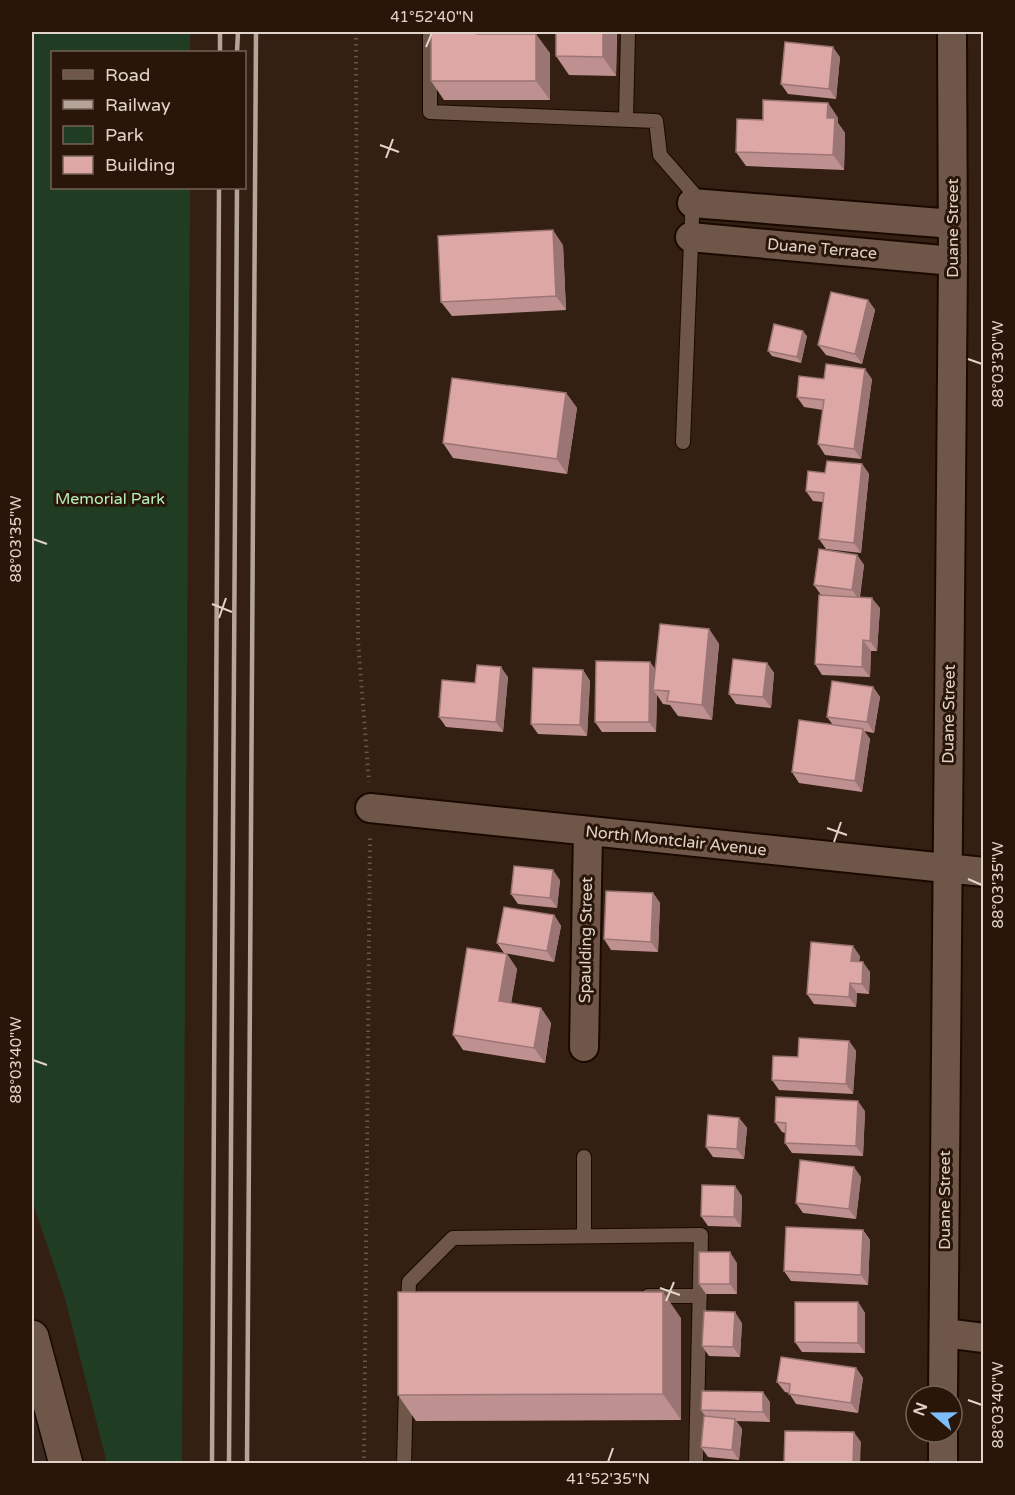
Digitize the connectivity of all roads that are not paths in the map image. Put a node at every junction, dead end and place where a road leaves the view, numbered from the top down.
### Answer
1 (430, 32) edge
2 (628, 32) edge
3 (952, 32) edge
4 (626, 118) junction
5 (692, 203) junction
6 (953, 224) junction
7 (690, 237) junction
8 (953, 261) junction
9 (683, 442) dead end
10 (370, 808) road end
11 (588, 832) junction
12 (948, 867) junction
13 (984, 872) edge
14 (584, 1047) dead end
15 (584, 1157) dead end
16 (584, 1236) junction
17 (630, 1296) edge
18 (700, 1296) junction
19 (408, 1323) edge
20 (944, 1333) junction
21 (32, 1337) edge
22 (984, 1338) edge
23 (407, 1370) edge
24 (943, 1384) edge
25 (943, 1444) edge
26 (66, 1464) edge
27 (404, 1464) edge
28 (696, 1464) edge
29 (942, 1464) edge

1 - 4 lane
2 - 4 lane
3 - 6 street, Duane Street
4 - 5 lane
5 - 6 street
5 - 7 lane
6 - 8 street, Duane Street
7 - 8 street, Duane Terrace
7 - 9 lane
8 - 12 street, Duane Street
10 - 11 street, North Montclair Avenue
11 - 12 street, North Montclair Avenue
11 - 14 street, Spaulding Street
12 - 13 street, North Montclair Avenue
12 - 20 street, Duane Street
15 - 16 lane
16 - 18 lane
16 - 19 lane
17 - 18 lane
18 - 28 lane
20 - 22 street
20 - 24 street, Duane Street
21 - 26 street
23 - 27 lane
25 - 29 street

